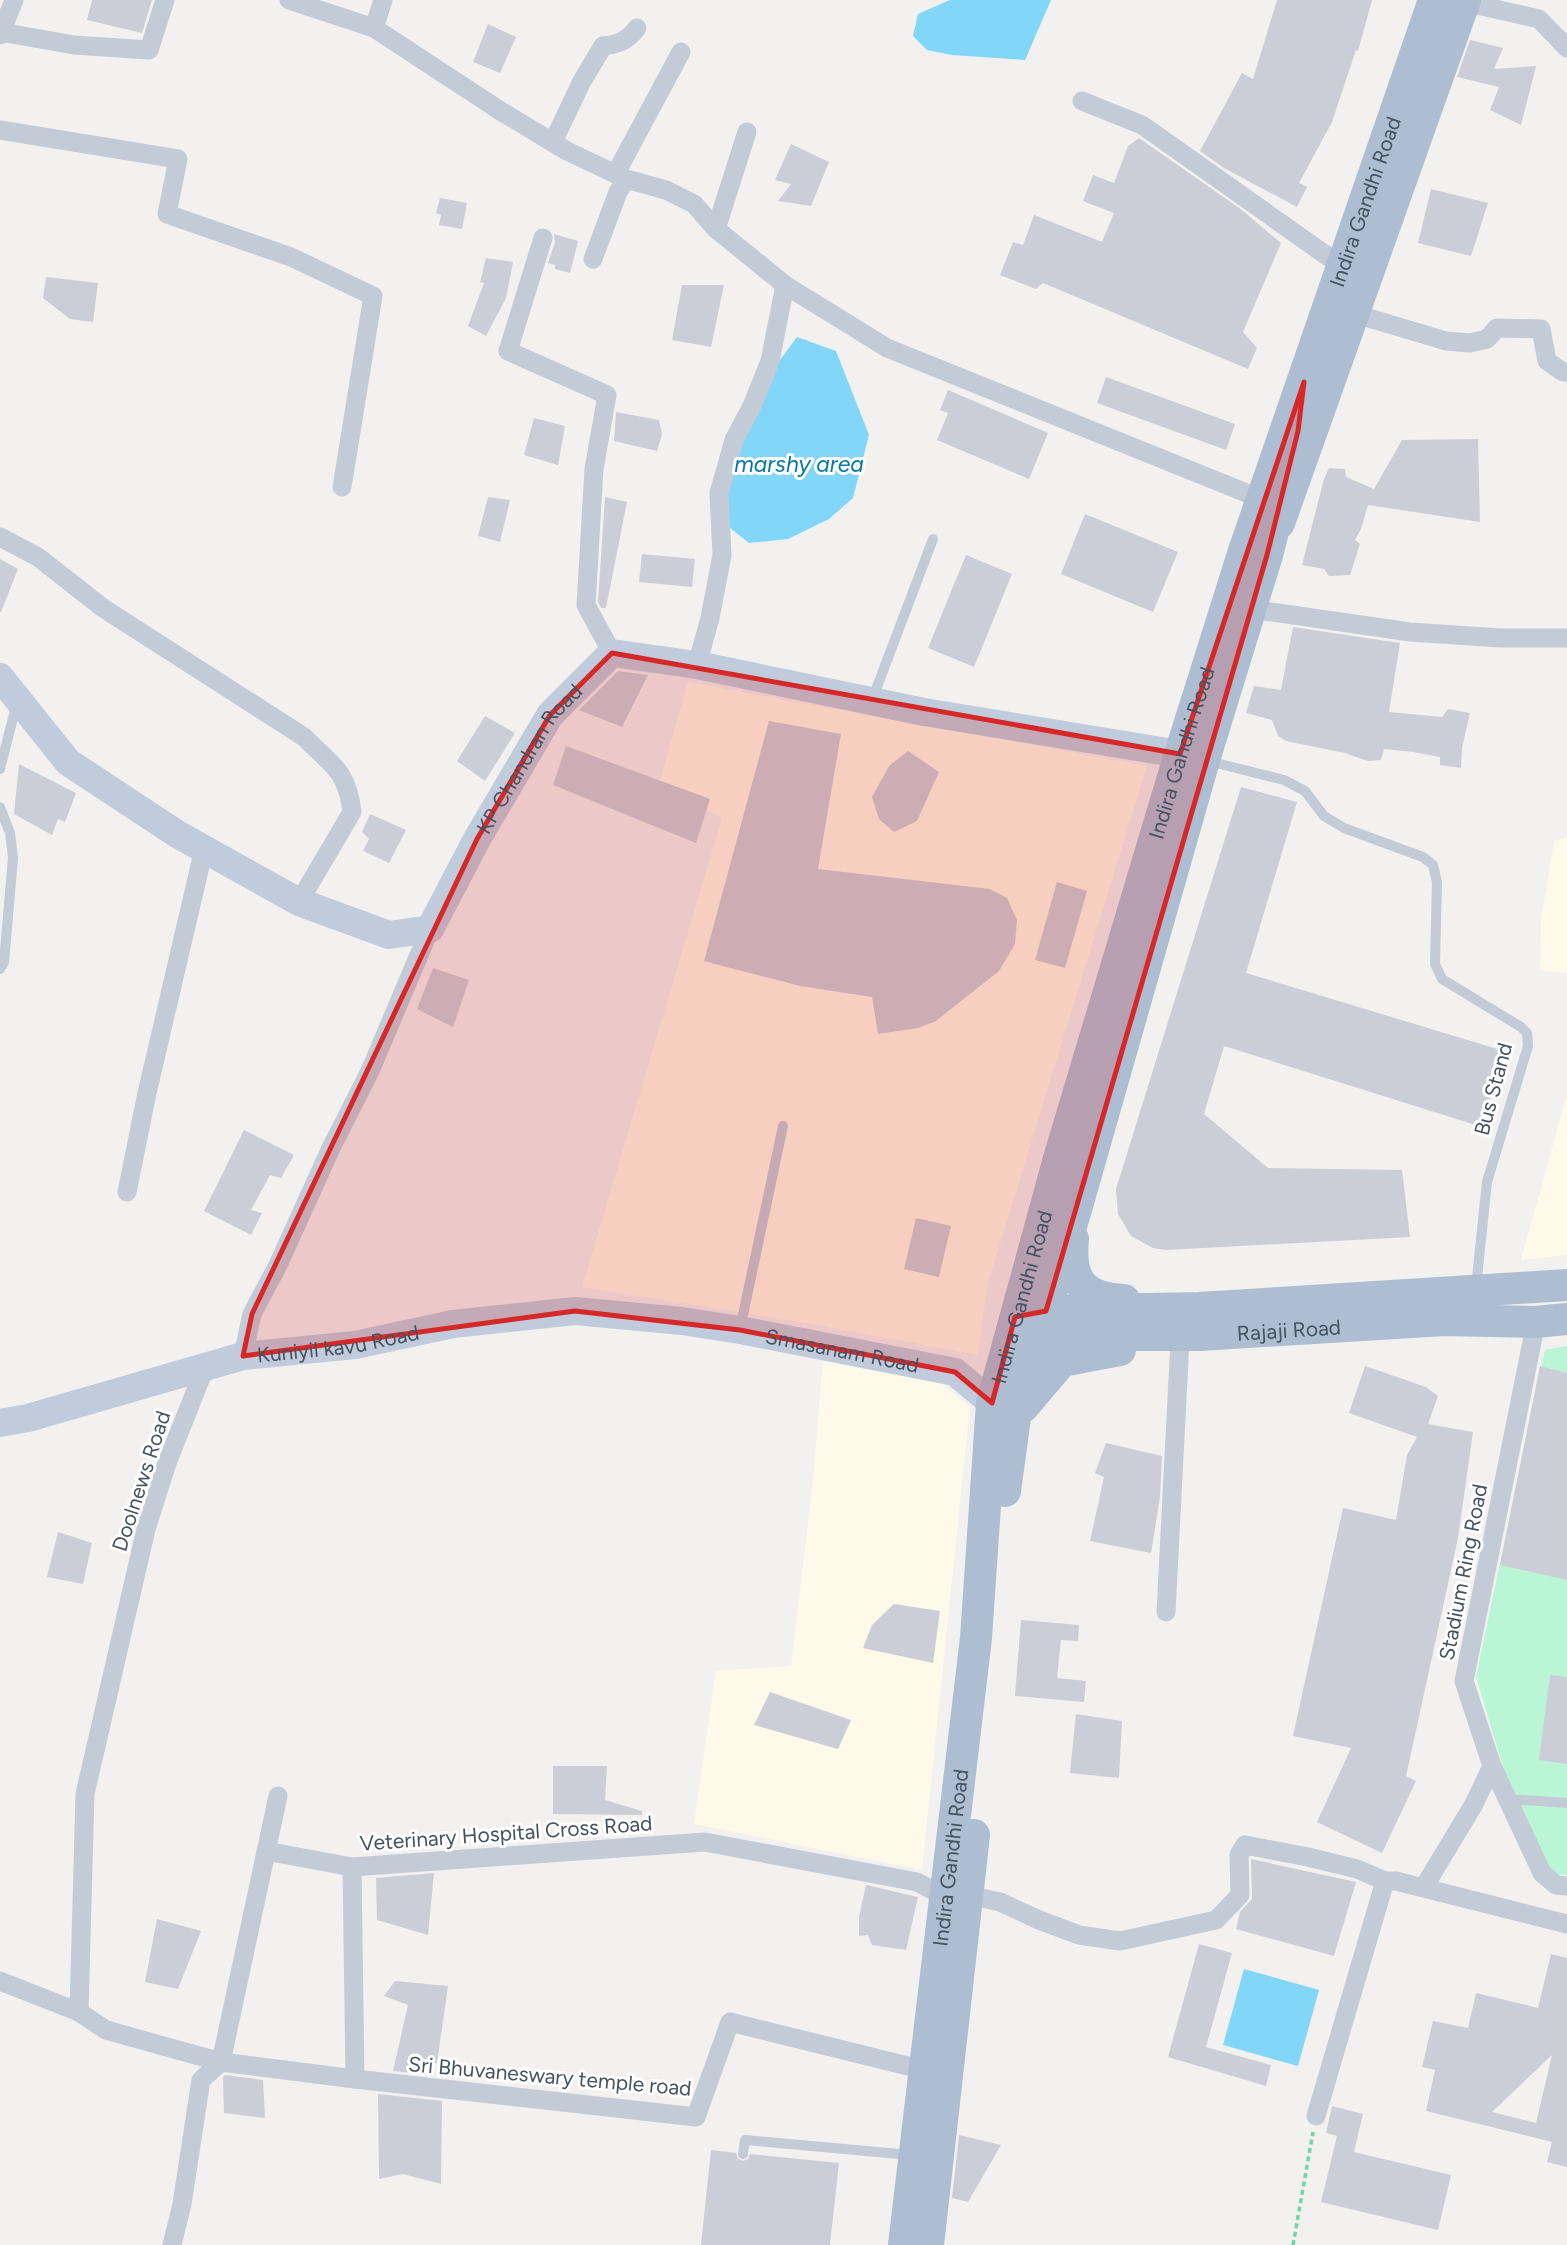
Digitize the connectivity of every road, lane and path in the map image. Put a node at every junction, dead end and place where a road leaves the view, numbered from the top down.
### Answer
1 (14, 0) edge
2 (165, 0) edge
3 (289, 0) edge
4 (383, 0) edge
5 (1419, 0) edge
6 (1455, 1) edge
7 (374, 28) junction
8 (637, 28) dead end
9 (1, 34) edge
10 (1567, 48) edge
11 (681, 52) dead end
12 (1082, 101) dead end
13 (0, 130) edge
14 (747, 132) dead end
15 (553, 142) junction
16 (621, 176) junction
17 (716, 229) junction
18 (543, 238) dead end
19 (1329, 258) junction
20 (593, 259) dead end
21 (785, 285) junction
22 (1352, 313) junction
23 (1567, 372) edge
24 (342, 487) dead end
25 (1249, 494) junction
26 (0, 537) edge
27 (933, 539) dead end
28 (1255, 555) junction
29 (1251, 609) junction
30 (1567, 638) edge
31 (612, 653) junction
32 (697, 665) junction
33 (0, 677) edge
34 (18, 699) junction
35 (872, 700) junction
36 (1192, 757) junction
37 (0, 769) edge
38 (0, 807) edge
39 (204, 849) junction
40 (299, 901) junction
41 (430, 929) junction
42 (0, 969) edge
43 (783, 1126) dead end
44 (127, 1192) dead end
45 (1077, 1206) junction
46 (1567, 1285) edge
47 (1476, 1291) junction
48 (1552, 1320) edge
49 (682, 1321) joint
50 (1033, 1321) junction
51 (1193, 1328) junction
52 (740, 1330) junction
53 (243, 1356) junction
54 (206, 1365) junction
55 (1004, 1410) junction
56 (0, 1423) edge
57 (1166, 1612) dead end
58 (1492, 1766) junction
59 (278, 1796) dead end
60 (1508, 1799) junction
61 (1567, 1804) edge
62 (266, 1851) junction
63 (352, 1867) junction
64 (1385, 1881) junction
65 (1567, 1886) edge
66 (1424, 1888) junction
67 (957, 1896) junction
68 (1567, 1924) edge
69 (0, 1981) edge
70 (79, 2012) junction
71 (221, 2062) junction
72 (924, 2070) junction
73 (355, 2080) junction
74 (1316, 2116) joint
75 (743, 2154) dead end
76 (914, 2156) junction
77 (172, 2245) edge
78 (904, 2245) edge
79 (928, 2245) edge
80 (1293, 2245) edge

1 - 9 street
2 - 9 street
3 - 7 street
4 - 7 street
5 - 19 main road
6 - 10 street
6 - 22 main road
6 - 28 main road, Indira Gandhi Road
7 - 15 street
8 - 15 street
11 - 16 street
12 - 19 street
13 - 24 street
14 - 17 street
15 - 16 street
16 - 17 street
16 - 20 street
17 - 21 street
18 - 31 street
19 - 25 main road
21 - 25 street
21 - 32 street
22 - 23 street
22 - 28 main road
25 - 28 main road
26 - 40 street
27 - 35 lane
28 - 29 main road, Indira Gandhi Road
28 - 36 main road, Indira Gandhi Road
29 - 30 street
29 - 36 main road, Indira Gandhi Road
31 - 32 street
31 - 41 street, KP Chandran Road
32 - 35 street
33 - 34 street
34 - 37 lane
34 - 39 street
35 - 36 street
36 - 45 main road, Indira Gandhi Road
36 - 47 lane, Bus Stand
36 - 50 main road, Indira Gandhi Road
38 - 42 lane
39 - 40 street
39 - 44 street
40 - 41 street
41 - 53 street
43 - 52 lane
45 - 50 main road, Indira Gandhi Road
45 - 51 main road
46 - 47 main road
47 - 51 main road
48 - 51 main road, Rajaji Road
48 - 58 street, Stadium Ring Road
49 - 52 street, Smasanam Road
49 - 53 street, Kuniyil kavu Road
50 - 51 main road, Rajaji Road
50 - 55 main road, Indira Gandhi Road
51 - 55 main road
51 - 57 street
52 - 55 street, Smasanam Road
53 - 54 street, Kuniyil kavu Road
54 - 56 street, Kuniyil kavu Road
54 - 70 street, Doolnews Road
55 - 67 main road, Indira Gandhi Road
58 - 60 street, Stadium Ring Road
58 - 66 street
59 - 62 street
60 - 61 lane
60 - 65 street, Stadium Ring Road
62 - 63 street
62 - 71 street
63 - 67 street, Veterinary Hospital Cross Road
63 - 73 street, Veterinary Hospital Cross Road
64 - 66 street
64 - 67 street, Veterinary Hospital Cross Road
64 - 74 street
66 - 68 street
67 - 72 main road, Indira Gandhi Road
67 - 79 main road, Indira Gandhi Road
69 - 70 street
70 - 71 street
71 - 73 street
71 - 77 street
72 - 73 street, Sri Bhuvaneswary temple road
72 - 76 main road, Indira Gandhi Road
74 - 80 path
75 - 76 lane
76 - 78 main road, Indira Gandhi Road

